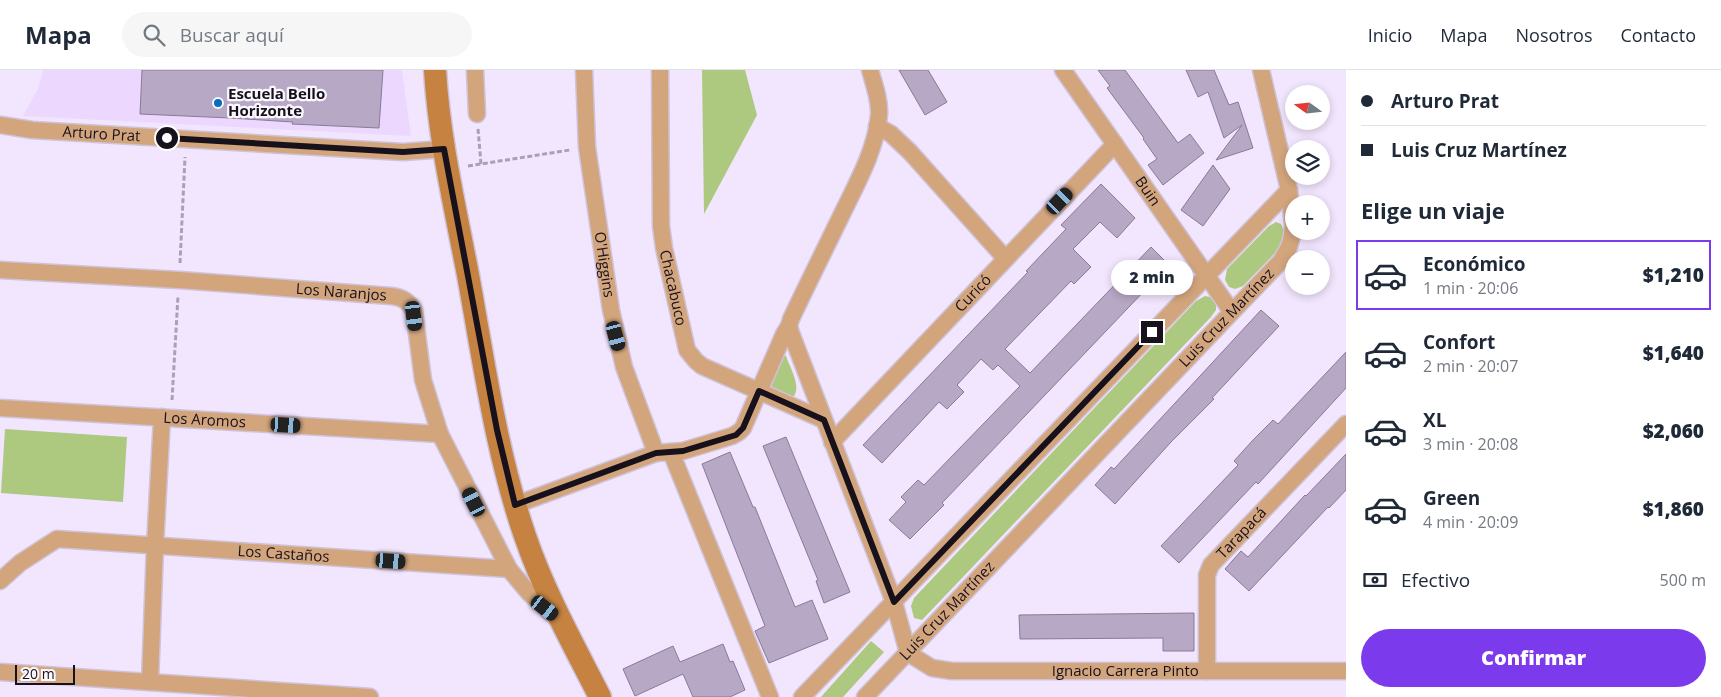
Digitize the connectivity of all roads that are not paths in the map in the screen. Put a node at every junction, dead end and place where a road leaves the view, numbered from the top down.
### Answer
1 (435, 70) edge
2 (475, 70) edge
3 (584, 70) edge
4 (660, 70) edge
5 (870, 70) edge
6 (1063, 70) edge
7 (1261, 70) edge
8 (477, 114) road end
9 (0, 125) edge
10 (877, 126) junction
11 (1115, 144) junction
12 (446, 159) junction
13 (1288, 190) junction
14 (1005, 258) junction
15 (0, 270) edge
16 (1207, 276) junction
17 (1232, 312) junction
18 (789, 326) junction
19 (759, 391) junction
20 (0, 408) edge
21 (167, 417) junction
22 (824, 420) junction
23 (1346, 424) edge
24 (440, 434) junction
25 (832, 442) junction
26 (663, 452) junction
27 (515, 505) junction
28 (155, 546) junction
29 (509, 569) junction
30 (0, 581) edge
31 (894, 602) junction
32 (562, 622) junction
33 (908, 653) junction
34 (1207, 671) junction
35 (0, 672) edge
36 (1346, 672) edge
37 (150, 682) junction
38 (370, 697) edge
39 (600, 697) edge
40 (770, 697) edge
41 (802, 697) edge
42 (865, 697) edge

1 - 12 main road
2 - 8 street
3 - 26 street, O'Higgins
4 - 19 street, Chacabuco
5 - 10 street
6 - 11 street, Buin
7 - 13 street, Luis Cruz Martínez
9 - 12 street, Arturo Prat
10 - 14 street
10 - 18 street
11 - 14 street, Curicó
11 - 16 street, Buin
12 - 27 main road
13 - 16 street
13 - 17 street, Luis Cruz Martínez
14 - 25 street, Curicó
15 - 24 street, Los Naranjos
16 - 17 street, Buin
16 - 31 street
17 - 33 street, Luis Cruz Martínez
18 - 19 street
18 - 22 street
19 - 22 street, Chacabuco
19 - 26 street
20 - 21 street, Los Aromos
21 - 24 street, Los Aromos
21 - 28 street
22 - 25 street
23 - 34 street, Tarapacá
24 - 29 street, Los Naranjos
25 - 31 street
26 - 27 street
26 - 40 street, O'Higgins
27 - 32 main road
28 - 29 street, Los Castaños
28 - 30 street, Los Castaños
28 - 37 street
29 - 32 street, Los Naranjos
31 - 33 street
31 - 41 street
32 - 39 main road
33 - 34 street, Ignacio Carrera Pinto
33 - 42 street, Luis Cruz Martínez
34 - 36 street, Ignacio Carrera Pinto
35 - 37 street
37 - 38 street

